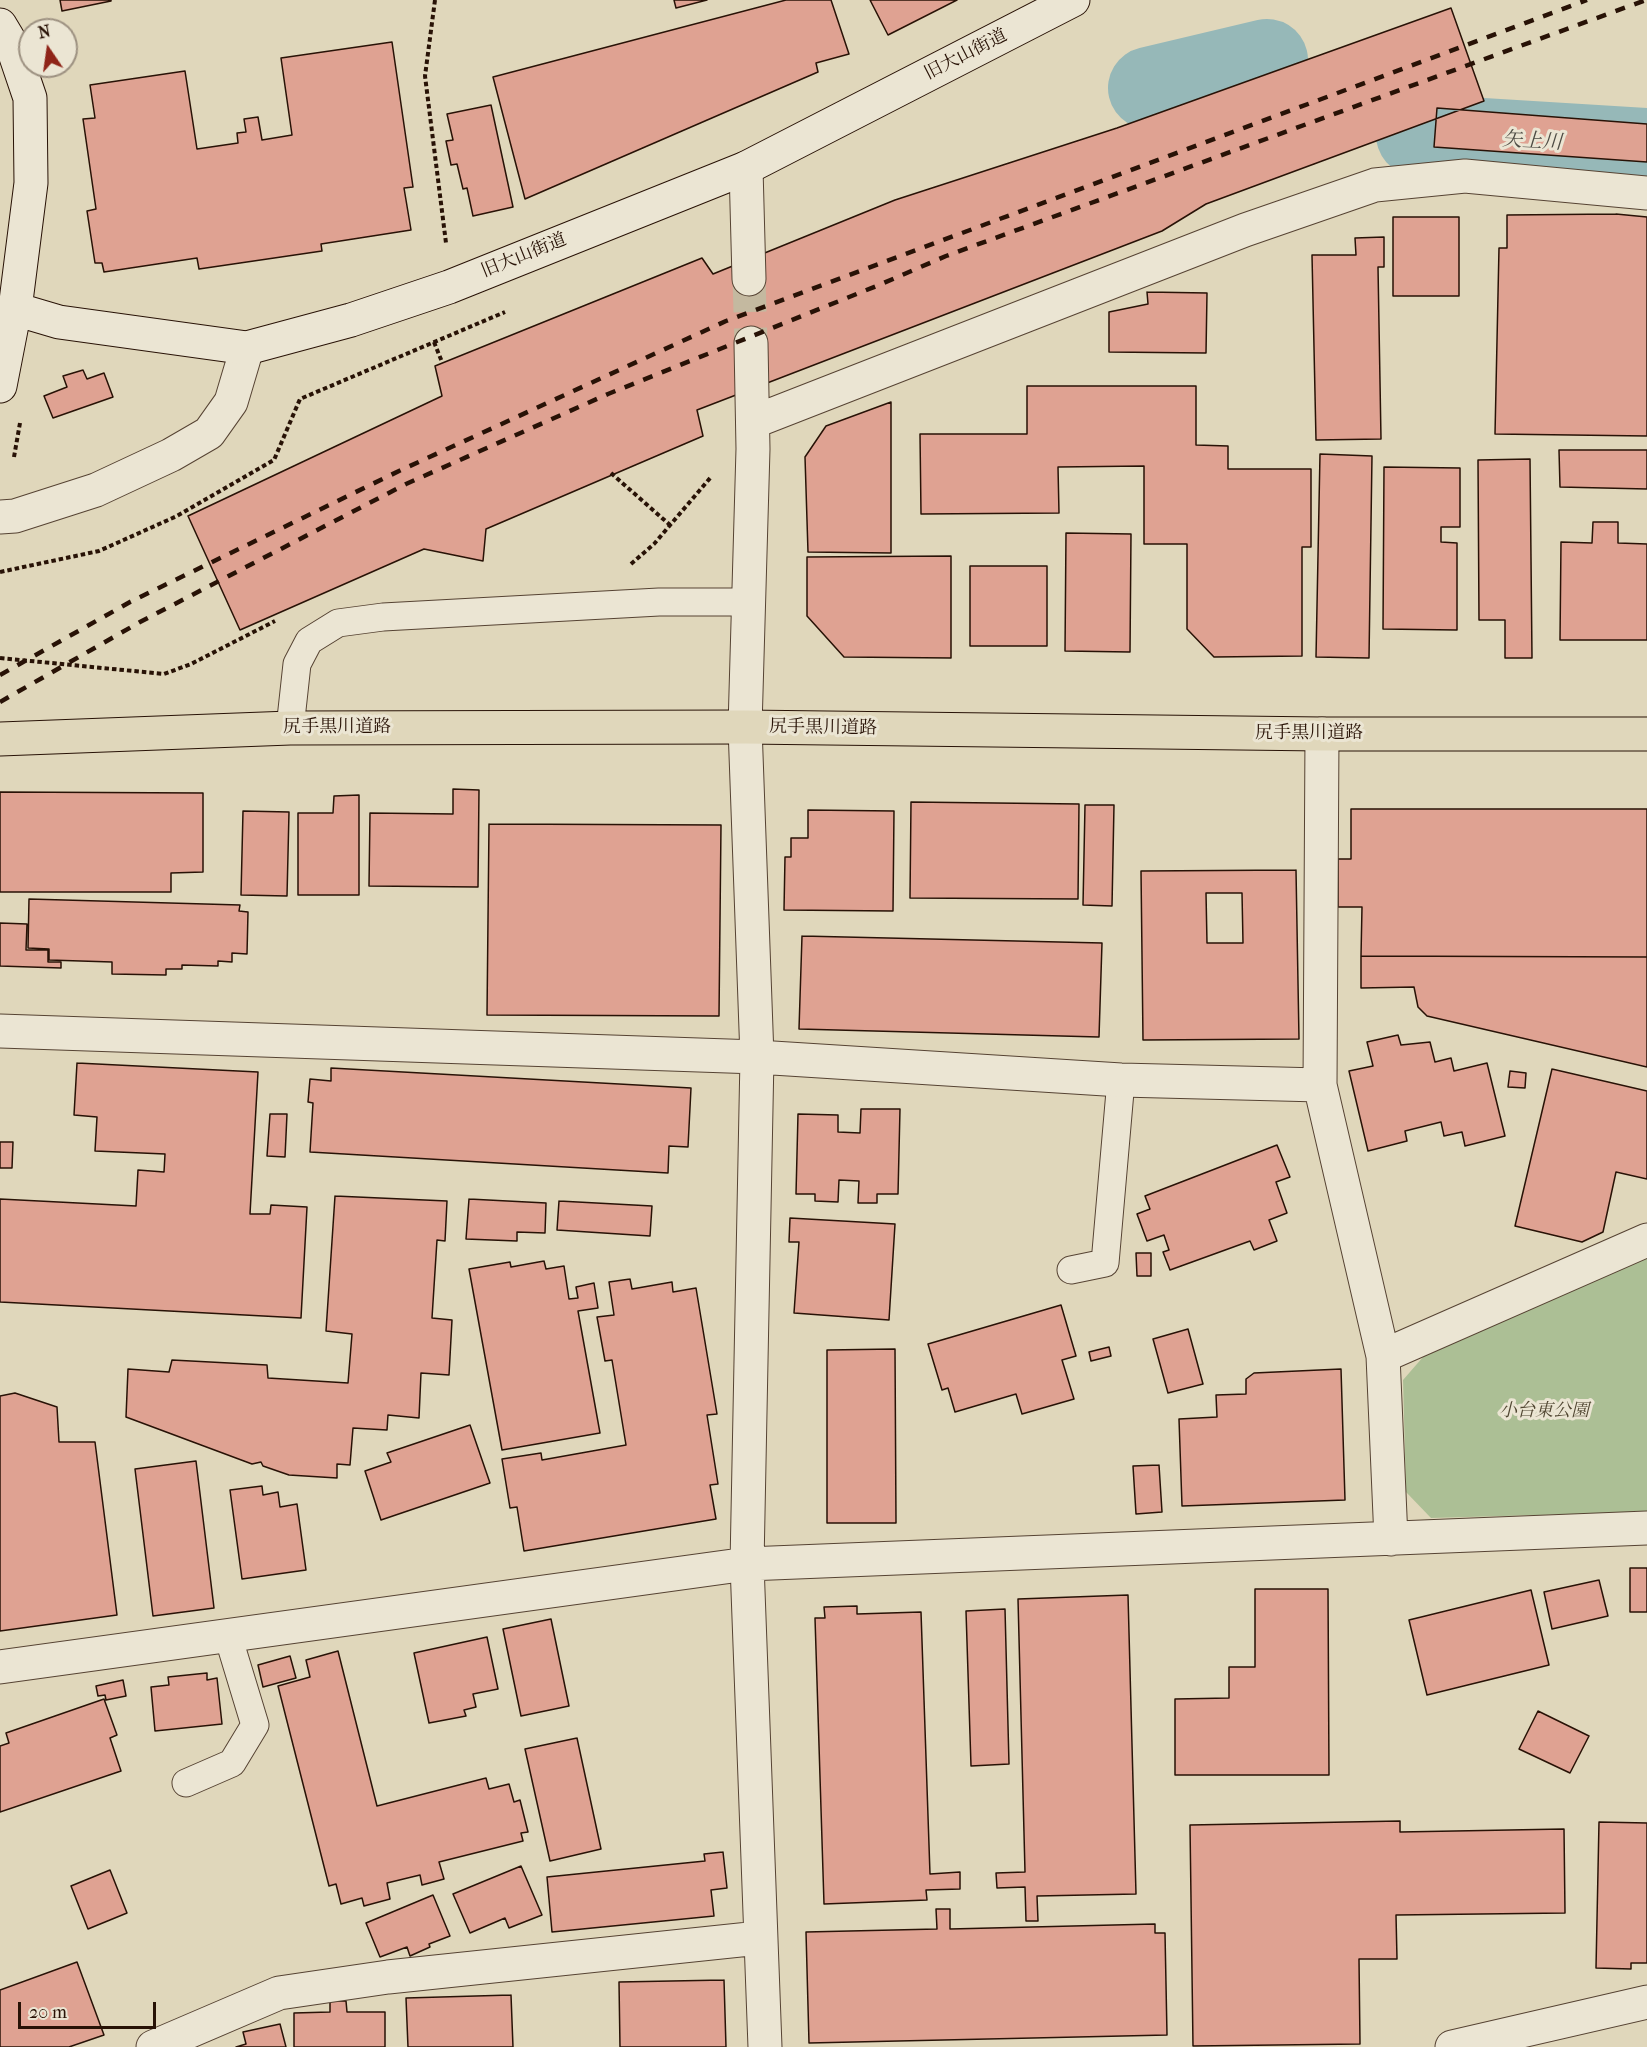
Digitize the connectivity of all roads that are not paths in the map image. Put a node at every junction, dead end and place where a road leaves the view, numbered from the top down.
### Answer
1 (1073, 0) edge
2 (0, 25) edge
3 (746, 168) junction
4 (1647, 193) edge
5 (749, 279) tunnel mouth
6 (8, 307) edge
7 (751, 343) tunnel mouth
8 (247, 348) junction
9 (0, 386) edge
10 (753, 422) junction
11 (0, 517) edge
12 (748, 602) junction
13 (745, 727) junction
14 (290, 728) junction
15 (1322, 734) junction
16 (1647, 734) edge
17 (0, 739) edge
18 (0, 1031) edge
19 (757, 1057) junction
20 (1121, 1080) junction
21 (1320, 1085) junction
22 (1647, 1240) edge
23 (1071, 1270) dead end
24 (1383, 1356) junction
25 (1647, 1528) edge
26 (1391, 1539) junction
27 (747, 1564) junction
28 (228, 1636) junction
29 (0, 1667) edge
30 (186, 1783) dead end
31 (759, 1938) junction
32 (1647, 2002) edge
33 (153, 2047) edge
34 (765, 2047) edge
35 (1452, 2047) edge

1 - 3 street, 旧大山街道
2 - 6 street
3 - 5 street
3 - 8 street, 旧大山街道
4 - 10 street
6 - 8 street, 旧大山街道
6 - 9 street
7 - 10 street
8 - 11 street
10 - 12 street
12 - 13 street
12 - 14 lane
13 - 14 main road, 尻手黒川道路
13 - 15 main road, 尻手黒川道路
13 - 19 street
14 - 17 main road, 尻手黒川道路
15 - 16 main road, 尻手黒川道路
15 - 21 street
18 - 19 street
19 - 20 street
19 - 27 street
20 - 21 street
20 - 23 lane
21 - 24 street
22 - 24 street
24 - 26 street
25 - 26 street
26 - 27 street
27 - 28 street
27 - 31 street
28 - 29 street
28 - 30 lane
31 - 33 street
31 - 34 street
32 - 35 street

